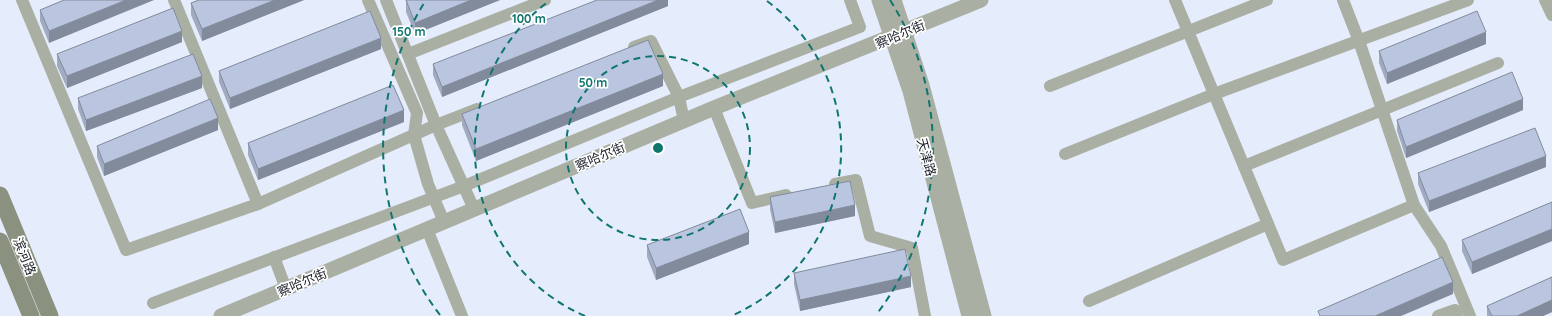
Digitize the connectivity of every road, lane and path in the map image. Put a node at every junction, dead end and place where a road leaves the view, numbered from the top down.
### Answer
1 (22, 0) edge
2 (174, 0) edge
3 (368, 0) edge
4 (386, 0) edge
5 (545, 0) edge
6 (850, 0) edge
7 (879, 0) edge
8 (894, 0) edge
9 (981, 0) edge
10 (1175, 0) edge
11 (1267, 0) edge
12 (1343, 0) edge
13 (1468, 0) edge
14 (1546, 0) edge
15 (1552, 15) edge
16 (1189, 32) junction
17 (898, 34) junction
18 (1359, 41) junction
19 (621, 52) edge
20 (408, 54) junction
21 (1498, 63) dead end
22 (1050, 86) dead end
23 (1214, 94) junction
24 (679, 97) junction
25 (488, 105) edge
26 (714, 108) junction
27 (1382, 110) junction
28 (684, 121) junction
29 (436, 125) junction
30 (414, 135) junction
31 (1064, 154) dead end
32 (1244, 166) junction
33 (464, 186) junction
34 (826, 186) edge
35 (797, 193) edge
36 (0, 195) edge
37 (433, 196) junction
38 (258, 204) junction
39 (1414, 205) junction
40 (474, 209) junction
41 (444, 222) junction
42 (1268, 224) junction
43 (427, 229) junction
44 (0, 241) edge
45 (274, 257) junction
46 (286, 289) junction
47 (1089, 301) dead end
48 (153, 304) dead end
49 (31, 316) edge
50 (50, 316) edge
51 (221, 316) edge
52 (462, 316) edge
53 (925, 316) edge
54 (969, 316) edge
55 (984, 316) edge
56 (1438, 316) edge
57 (1457, 316) edge
58 (1470, 316) edge

1 - 38 street
2 - 38 street
3 - 30 street
4 - 20 street
5 - 20 street
6 - 24 street
7 - 17 street, 天津路
8 - 17 street, 天津路
9 - 17 street, 察哈尔街
10 - 16 street
11 - 16 street
12 - 18 street
13 - 18 street
14 - 15 street
16 - 22 street
16 - 23 street
17 - 26 street, 察哈尔街
17 - 54 street, 天津路
17 - 55 street, 天津路
18 - 23 street
18 - 27 street
19 - 24 street
20 - 29 street
21 - 27 street
23 - 31 street
23 - 32 street
24 - 28 street
24 - 33 street
25 - 29 street
26 - 28 street, 察哈尔街
26 - 35 street
27 - 32 street
27 - 39 street
28 - 40 street, 察哈尔街
29 - 30 street
29 - 33 street
30 - 37 street
30 - 38 street
32 - 42 street
33 - 37 street
33 - 40 street
34 - 53 street
36 - 50 main road, 滨河路
37 - 41 street
37 - 45 street
39 - 42 street
39 - 58 street
40 - 41 street, 察哈尔街
41 - 43 street, 察哈尔街
42 - 47 street
43 - 46 street, 察哈尔街
43 - 52 street
44 - 49 main road, 滨河路
45 - 46 street
45 - 48 street
46 - 51 street, 察哈尔街
56 - 57 street

